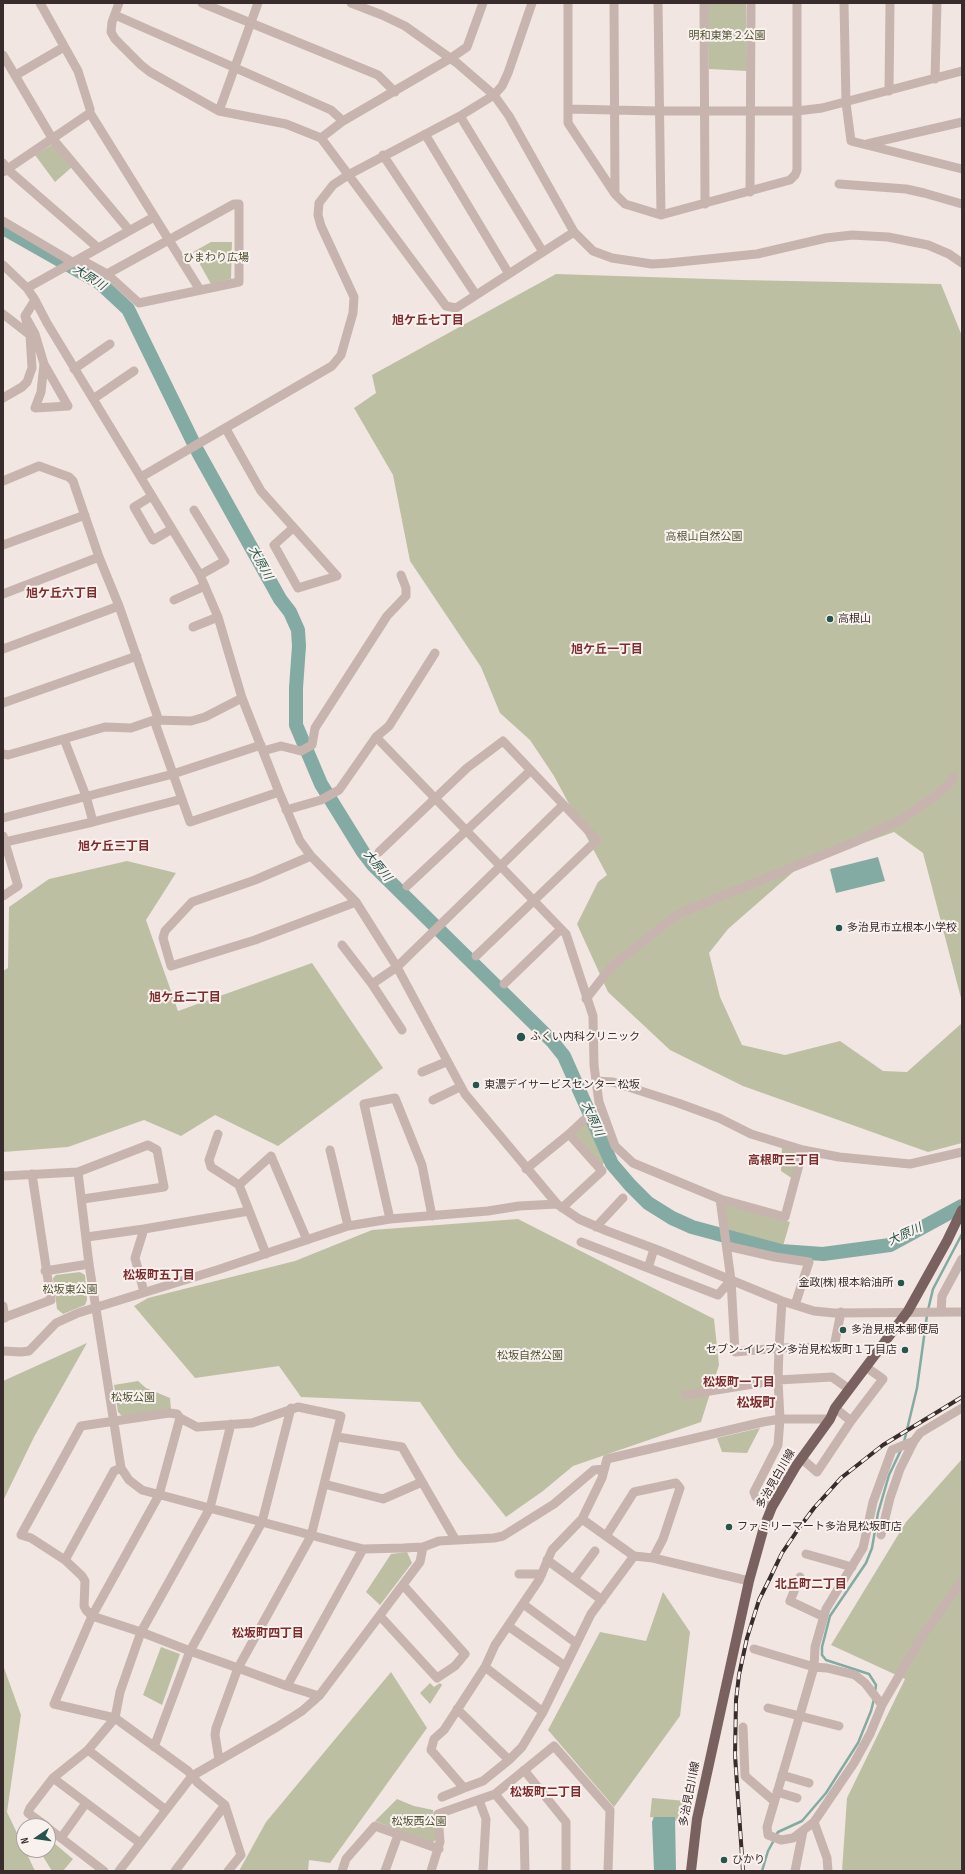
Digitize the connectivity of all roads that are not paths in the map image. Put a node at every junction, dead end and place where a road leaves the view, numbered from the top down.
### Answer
1 (40, 3) edge
2 (119, 3) edge
3 (202, 3) edge
4 (258, 3) edge
5 (351, 3) edge
6 (483, 3) edge
7 (532, 3) edge
8 (568, 3) edge
9 (614, 3) edge
10 (658, 3) edge
11 (704, 3) edge
12 (752, 3) edge
13 (798, 3) edge
14 (844, 3) edge
15 (890, 3) edge
16 (937, 3) edge
17 (115, 16) junction
18 (251, 23) junction
19 (64, 47) junction
20 (3, 54) edge
21 (451, 58) junction
22 (235, 68) junction
23 (962, 71) edge
24 (16, 75) junction
25 (935, 79) junction
26 (889, 91) junction
27 (395, 92) junction
28 (494, 96) junction
29 (846, 103) junction
30 (568, 109) junction
31 (615, 110) junction
32 (797, 110) junction
33 (219, 111) junction
34 (658, 111) junction
35 (705, 111) junction
36 (751, 111) junction
37 (90, 113) junction
38 (460, 116) junction
39 (343, 121) junction
40 (962, 122) edge
41 (425, 134) junction
42 (52, 138) junction
43 (321, 138) junction
44 (866, 145) junction
45 (383, 155) junction
46 (4, 168) edge
47 (962, 169) edge
48 (348, 175) junction
49 (839, 184) dead end
50 (750, 192) junction
51 (615, 194) junction
52 (705, 204) junction
53 (962, 204) edge
54 (661, 215) junction
55 (154, 217) junction
56 (3, 221) edge
57 (129, 230) junction
58 (574, 232) junction
59 (168, 240) junction
60 (98, 247) junction
61 (544, 252) junction
62 (961, 259) edge
63 (74, 263) junction
64 (3, 265) edge
65 (107, 274) junction
66 (509, 274) junction
67 (27, 288) junction
68 (200, 290) junction
69 (476, 295) junction
70 (35, 300) junction
71 (3, 314) edge
72 (25, 316) junction
73 (30, 336) junction
74 (110, 344) dead end
75 (44, 364) junction
76 (74, 369) junction
77 (134, 371) dead end
78 (3, 398) edge
79 (93, 399) junction
80 (226, 429) junction
81 (142, 477) junction
82 (3, 481) edge
83 (152, 496) junction
84 (194, 510) dead end
85 (85, 515) junction
86 (294, 528) junction
87 (172, 529) junction
88 (3, 545) edge
89 (99, 557) junction
90 (200, 575) junction
91 (401, 575) dead end
92 (205, 586) junction
93 (3, 594) edge
94 (174, 600) dead end
95 (119, 606) junction
96 (218, 617) junction
97 (193, 627) dead end
98 (3, 649) edge
99 (434, 653) dead end
100 (137, 656) junction
101 (242, 698) junction
102 (3, 703) edge
103 (157, 720) junction
104 (376, 737) junction
105 (64, 739) junction
106 (262, 748) junction
107 (5, 755) edge
108 (530, 770) junction
109 (173, 774) junction
110 (954, 776) dead end
111 (279, 792) junction
112 (86, 796) junction
113 (436, 798) junction
114 (182, 799) junction
115 (563, 805) junction
116 (286, 810) junction
117 (3, 818) edge
118 (93, 822) junction
119 (466, 830) junction
120 (4, 839) edge
121 (379, 852) dead end
122 (311, 856) junction
123 (500, 867) junction
124 (408, 886) dead end
125 (3, 896) edge
126 (356, 902) junction
127 (534, 902) junction
128 (560, 930) junction
129 (342, 945) dead end
130 (476, 956) dead end
131 (397, 967) junction
132 (372, 984) junction
133 (504, 984) dead end
134 (586, 999) junction
135 (402, 1030) dead end
136 (446, 1062) junction
137 (422, 1072) dead end
138 (596, 1081) junction
139 (460, 1086) junction
140 (433, 1100) dead end
141 (584, 1120) dead end
142 (218, 1134) dead end
143 (569, 1134) junction
144 (330, 1150) dead end
145 (803, 1150) junction
146 (962, 1152) edge
147 (526, 1168) junction
148 (78, 1172) junction
149 (32, 1174) junction
150 (3, 1176) edge
151 (238, 1185) junction
152 (623, 1198) dead end
153 (83, 1199) junction
154 (720, 1199) junction
155 (559, 1206) junction
156 (962, 1210) edge
157 (249, 1211) junction
158 (432, 1216) junction
159 (390, 1219) junction
160 (348, 1226) junction
161 (596, 1227) junction
162 (144, 1229) junction
163 (87, 1237) junction
164 (307, 1240) junction
165 (581, 1242) dead end
166 (727, 1246) junction
167 (654, 1249) junction
168 (266, 1254) junction
169 (962, 1259) edge
170 (89, 1264) junction
171 (648, 1268) junction
172 (45, 1271) junction
173 (732, 1280) junction
174 (144, 1292) junction
175 (782, 1301) junction
176 (794, 1305) junction
177 (3, 1306) edge
178 (96, 1308) junction
179 (908, 1311) junction
180 (841, 1312) junction
181 (939, 1312) junction
182 (962, 1312) edge
183 (4, 1318) edge
184 (779, 1348) junction
185 (3, 1350) edge
186 (866, 1367) junction
187 (778, 1380) junction
188 (849, 1389) junction
189 (685, 1395) dead end
190 (291, 1408) junction
191 (835, 1408) junction
192 (962, 1408) edge
193 (180, 1418) junction
194 (780, 1419) junction
195 (830, 1419) junction
196 (114, 1421) junction
197 (851, 1421) junction
198 (231, 1424) junction
199 (337, 1437) junction
200 (914, 1441) junction
201 (801, 1458) junction
202 (121, 1468) junction
203 (604, 1469) junction
204 (422, 1482) junction
205 (324, 1484) junction
206 (159, 1495) junction
207 (772, 1507) junction
208 (210, 1508) junction
209 (582, 1519) junction
210 (262, 1522) junction
211 (881, 1535) dead end
212 (312, 1536) junction
213 (606, 1536) junction
214 (455, 1540) junction
215 (423, 1547) junction
216 (363, 1549) junction
217 (595, 1551) dead end
218 (806, 1554) dead end
219 (634, 1556) junction
220 (653, 1558) junction
221 (65, 1560) junction
222 (547, 1560) junction
223 (852, 1567) junction
224 (519, 1574) dead end
225 (542, 1574) junction
226 (800, 1577) dead end
227 (574, 1579) junction
228 (749, 1581) junction
229 (962, 1581) edge
230 (403, 1585) junction
231 (602, 1600) junction
232 (523, 1604) junction
233 (92, 1616) junction
234 (380, 1616) junction
235 (824, 1617) junction
236 (508, 1626) junction
237 (141, 1632) junction
238 (576, 1643) junction
239 (754, 1649) dead end
240 (190, 1651) junction
241 (565, 1666) junction
242 (485, 1667) junction
243 (814, 1667) junction
244 (238, 1668) junction
245 (287, 1686) junction
246 (319, 1696) junction
247 (882, 1705) junction
248 (768, 1708) dead end
249 (457, 1709) junction
250 (543, 1712) junction
251 (800, 1716) junction
252 (115, 1718) junction
253 (839, 1726) dead end
254 (743, 1727) dead end
255 (154, 1747) junction
256 (88, 1750) junction
257 (219, 1760) junction
258 (509, 1760) junction
259 (524, 1770) junction
260 (782, 1775) junction
261 (192, 1776) junction
262 (53, 1778) junction
263 (809, 1783) dead end
264 (464, 1788) junction
265 (777, 1792) junction
266 (495, 1794) junction
267 (442, 1797) dead end
268 (797, 1798) dead end
269 (479, 1800) junction
270 (774, 1802) junction
271 (86, 1803) junction
272 (224, 1805) junction
273 (166, 1810) junction
274 (35, 1818) edge
275 (814, 1822) junction
276 (803, 1831) junction
277 (56, 1834) edge
278 (398, 1835) junction
279 (61, 1838) junction
280 (140, 1843) junction
281 (439, 1849) junction
282 (104, 1871) edge
283 (119, 1871) edge
284 (175, 1871) edge
285 (228, 1871) edge
286 (342, 1871) edge
287 (385, 1871) edge
288 (431, 1871) edge
289 (483, 1871) edge
290 (524, 1871) edge
291 (566, 1871) edge
292 (608, 1871) edge
293 (691, 1871) edge
294 (795, 1871) edge
295 (828, 1871) edge

1 - 19 street
2 - 17 street
3 - 18 street
4 - 18 street
5 - 21 street
6 - 21 street
7 - 28 street
8 - 30 street
9 - 31 street
10 - 34 street
11 - 35 street
12 - 36 street
13 - 32 street
14 - 29 street
15 - 26 street
16 - 25 street
17 - 22 street
17 - 33 street
18 - 22 street
18 - 27 street
19 - 24 street
19 - 37 street
20 - 24 street
21 - 27 street
21 - 28 street
22 - 33 street
22 - 39 street
23 - 25 street
24 - 42 street
25 - 26 street
26 - 29 street
27 - 39 street
28 - 38 street
28 - 58 street
29 - 32 street
29 - 44 street
30 - 31 street
30 - 51 street
31 - 34 street
31 - 51 street
32 - 36 street
32 - 50 street
33 - 43 street
34 - 35 street
34 - 54 street
35 - 36 street
35 - 52 street
36 - 50 street
37 - 42 street
37 - 55 street
38 - 41 street
38 - 61 street
39 - 43 street
40 - 44 street
41 - 45 street
41 - 66 street
42 - 46 street
42 - 57 street
43 - 48 street
44 - 47 street
45 - 48 street
45 - 69 street
46 - 60 street
48 - 69 street
48 - 80 street
49 - 53 street
50 - 52 street
51 - 54 street
52 - 54 street
55 - 57 street
55 - 59 street
56 - 63 street
57 - 60 street
58 - 61 street
58 - 62 street
59 - 65 street
59 - 68 street
59 - 68 street
60 - 63 street
61 - 66 street
63 - 65 street
63 - 67 street
64 - 67 street
65 - 68 street
66 - 69 street
67 - 70 street
70 - 72 street
70 - 76 street
71 - 73 street
72 - 73 street
72 - 75 street
73 - 78 street
74 - 76 street
75 - 75 street
76 - 79 street
77 - 79 street
79 - 81 street
80 - 81 street
80 - 86 street
81 - 83 street
82 - 85 street
83 - 87 street
83 - 87 street
84 - 90 street
85 - 88 street
85 - 89 street
86 - 86 street
87 - 90 street
89 - 93 street
89 - 95 street
90 - 92 street
91 - 106 street
92 - 94 street
92 - 96 street
95 - 98 street
95 - 100 street
96 - 97 street
96 - 101 street
99 - 104 street
100 - 102 street
100 - 103 street
101 - 103 street
101 - 106 street
103 - 105 street
103 - 109 street
104 - 113 street
104 - 116 street
105 - 107 street
105 - 112 street
106 - 109 street
106 - 111 street
108 - 113 street
108 - 115 street
108 - 119 street
109 - 112 street
109 - 114 street
110 - 134 street
111 - 114 street
111 - 116 street
112 - 117 street
112 - 118 street
113 - 119 street
113 - 121 street
114 - 118 street
115 - 123 street
115 - 127 street
116 - 122 street
118 - 120 street
119 - 123 street
119 - 124 street
120 - 125 street
122 - 126 street
122 - 126 street
123 - 127 street
123 - 131 street
126 - 131 street
127 - 128 street
127 - 130 street
128 - 133 street
128 - 134 street
129 - 132 street
131 - 132 street
131 - 136 street
132 - 135 street
134 - 138 street
136 - 137 street
136 - 139 street
138 - 145 street
138 - 154 street
139 - 140 street
139 - 147 street
141 - 143 street
142 - 151 street
143 - 147 street
143 - 155 street
144 - 160 street
145 - 146 street
145 - 154 street
147 - 155 street
148 - 149 street
148 - 153 street
148 - 153 street
149 - 150 street
149 - 172 street
151 - 157 street
151 - 164 street
152 - 161 street
153 - 163 street
154 - 166 street
155 - 158 street
155 - 161 street
156 - 179 main road, 多治見白川線
157 - 162 street
157 - 168 street
158 - 159 street
158 - 159 street
159 - 160 street
160 - 164 street
161 - 167 street
162 - 163 street
162 - 174 street
163 - 170 street
164 - 168 street
165 - 171 street
166 - 173 street
166 - 176 street
167 - 171 street
167 - 173 street
168 - 174 street
169 - 181 street
170 - 172 street
170 - 178 street
171 - 173 street
172 - 183 street
173 - 175 street
173 - 184 street
174 - 178 street
175 - 176 street
175 - 184 street
176 - 180 street
177 - 183 street
178 - 185 street
178 - 196 street
179 - 180 street
179 - 181 street
179 - 186 main road, 多治見白川線
180 - 184 street
181 - 182 street
184 - 187 street
186 - 188 main road, 多治見白川線
186 - 197 street
187 - 188 street
187 - 189 street
187 - 194 street
188 - 191 main road, 多治見白川線
190 - 198 street
190 - 199 street
190 - 210 street
191 - 195 main road, 多治見白川線
191 - 197 street
192 - 200 street
193 - 196 street
193 - 198 street
193 - 206 street
194 - 195 street
194 - 203 street
194 - 207 street
195 - 201 main road, 多治見白川線
196 - 202 street
196 - 221 street
197 - 201 street
198 - 208 street
199 - 204 street
199 - 205 street
200 - 211 street
200 - 223 street
201 - 207 main road, 多治見白川線
202 - 206 street
202 - 221 street
203 - 209 street
203 - 214 street
204 - 205 street
204 - 214 street
205 - 212 street
206 - 208 street
206 - 233 street
207 - 228 main road, 多治見白川線
208 - 210 street
208 - 237 street
209 - 213 street
209 - 222 street
210 - 212 street
210 - 240 street
212 - 216 street
212 - 244 street
213 - 219 street
213 - 220 street
214 - 215 street
215 - 216 street
215 - 230 street
216 - 245 street
217 - 227 street
218 - 223 street
219 - 220 street
219 - 231 street
220 - 228 street
221 - 233 street
222 - 225 street
222 - 227 street
223 - 235 street
224 - 225 street
225 - 232 street
226 - 235 street
227 - 231 street
228 - 293 main road, 多治見白川線
229 - 247 street
230 - 234 street
230 - 234 street
231 - 238 street
232 - 236 street
232 - 238 street
233 - 237 street
233 - 252 street
234 - 246 street
235 - 243 street
236 - 241 street
236 - 242 street
237 - 240 street
237 - 252 street
238 - 241 street
239 - 243 street
240 - 244 street
240 - 255 street
241 - 250 street
242 - 249 street
242 - 250 street
243 - 247 street
243 - 251 street
244 - 245 street
244 - 257 street
245 - 246 street
246 - 257 street
247 - 275 street
248 - 251 street
249 - 258 street
249 - 264 street
250 - 258 street
251 - 253 street
251 - 260 street
252 - 255 street
252 - 256 street
254 - 270 street
255 - 261 street
256 - 262 street
256 - 273 street
257 - 261 street
258 - 264 street
259 - 266 street
259 - 291 street
259 - 292 street
260 - 263 street
260 - 265 street
261 - 272 street
261 - 273 street
262 - 271 street
262 - 274 street
264 - 267 street
265 - 268 street
265 - 270 street
266 - 269 street
266 - 290 street
269 - 281 street
269 - 289 street
270 - 276 street
271 - 279 street
271 - 280 street
272 - 284 street
272 - 285 street
273 - 280 street
275 - 276 street
275 - 295 street
276 - 294 street
277 - 279 street
278 - 281 street
278 - 286 street
278 - 287 street
279 - 282 street
280 - 283 street
281 - 288 street

